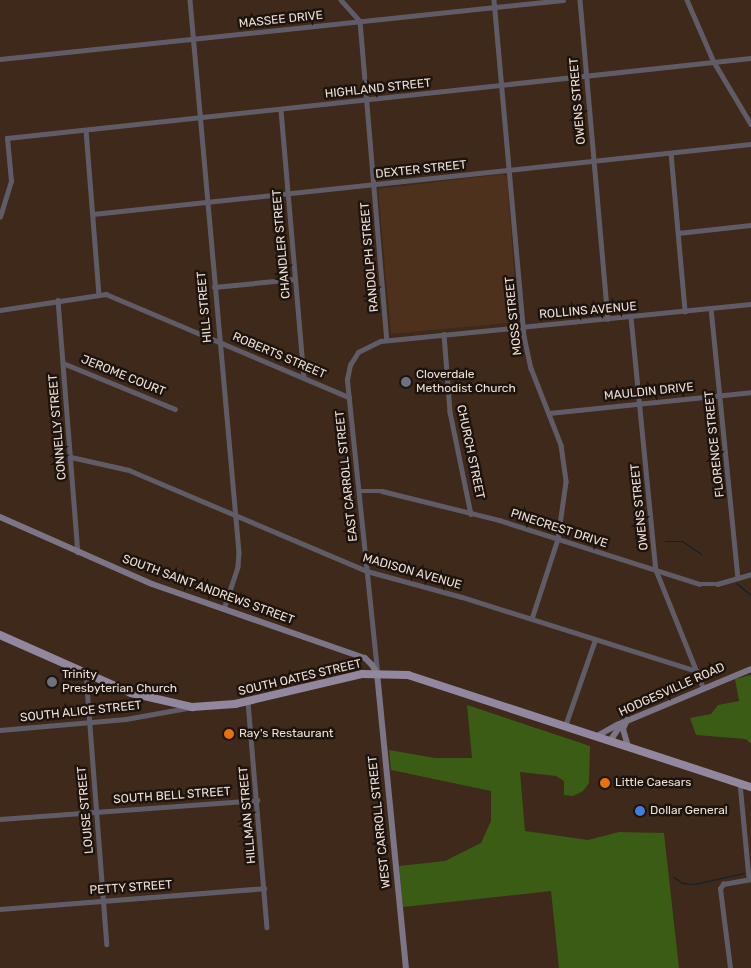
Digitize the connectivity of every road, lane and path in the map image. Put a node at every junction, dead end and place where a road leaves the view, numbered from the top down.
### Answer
1 (190, 0) edge
2 (341, 0) edge
3 (494, 0) edge
4 (563, 0) edge
5 (580, 0) edge
6 (687, 0) edge
7 (495, 7) junction
8 (360, 21) junction
9 (194, 39) junction
10 (751, 58) edge
11 (0, 59) edge
12 (714, 62) junction
13 (586, 76) junction
14 (502, 85) junction
15 (367, 100) junction
16 (281, 110) junction
17 (200, 118) junction
18 (751, 124) edge
19 (86, 130) junction
20 (751, 144) edge
21 (671, 153) junction
22 (594, 161) junction
23 (510, 170) junction
24 (374, 185) junction
25 (288, 194) junction
26 (207, 202) junction
27 (93, 214) junction
28 (0, 217) edge
29 (751, 225) edge
30 (678, 233) junction
31 (295, 279) junction
32 (214, 287) junction
33 (100, 294) junction
34 (58, 300) junction
35 (751, 304) edge
36 (711, 308) junction
37 (0, 310) edge
38 (685, 311) junction
39 (631, 317) junction
40 (608, 319) junction
41 (524, 327) junction
42 (444, 334) junction
43 (387, 340) junction
44 (218, 341) junction
45 (63, 363) junction
46 (304, 377) junction
47 (751, 392) edge
48 (720, 395) junction
49 (349, 397) junction
50 (640, 403) junction
51 (175, 409) dead end
52 (549, 413) junction
53 (71, 457) junction
54 (359, 491) junction
55 (471, 514) junction
56 (236, 516) junction
57 (0, 517) edge
58 (558, 539) junction
59 (78, 552) junction
60 (656, 570) junction
61 (367, 572) junction
62 (751, 574) edge
63 (738, 578) junction
64 (224, 609) junction
65 (532, 619) junction
66 (0, 635) edge
67 (595, 640) junction
68 (751, 669) edge
69 (697, 671) junction
70 (377, 673) junction
71 (86, 674) junction
72 (703, 687) junction
73 (248, 702) junction
74 (192, 707) junction
75 (625, 721) junction
76 (88, 723) junction
77 (565, 726) junction
78 (0, 730) edge
79 (597, 736) junction
80 (610, 741) junction
81 (628, 747) junction
82 (740, 783) junction
83 (751, 787) edge
84 (257, 800) junction
85 (96, 812) junction
86 (0, 819) edge
87 (750, 879) edge
88 (264, 888) junction
89 (104, 900) junction
90 (0, 909) edge
91 (267, 927) dead end
92 (107, 944) dead end
93 (406, 968) edge
94 (730, 968) edge

1 - 9 street, HILL STREET
2 - 8 street
3 - 7 street, MOSS STREET
4 - 7 street, MASSEE DRIVE
5 - 13 street, OWENS STREET
6 - 12 street
7 - 8 street, MASSEE DRIVE
7 - 14 street, MOSS STREET
8 - 9 street, MASSEE DRIVE
8 - 15 street, RANDOLPH STREET
9 - 11 street, MASSEE DRIVE
9 - 17 street, HILL STREET
10 - 12 street, HIGHLAND STREET
12 - 13 street, HIGHLAND STREET
12 - 18 street
13 - 14 street, HIGHLAND STREET
13 - 22 street, OWENS STREET
14 - 15 street, HIGHLAND STREET
14 - 23 street, MOSS STREET
15 - 16 street, HIGHLAND STREET
15 - 24 street, RANDOLPH STREET
16 - 17 street, HIGHLAND STREET
16 - 25 street, CHANDLER STREET
17 - 19 street, HIGHLAND STREET
17 - 26 street, HILL STREET
19 - 27 street
19 - 28 street, HIGHLAND STREET
20 - 21 street, DEXTER STREET
21 - 22 street, DEXTER STREET
21 - 30 street
22 - 23 street, DEXTER STREET
22 - 40 street, OWENS STREET
23 - 24 street, DEXTER STREET
23 - 41 street, MOSS STREET
24 - 25 street, DEXTER STREET
24 - 43 street, RANDOLPH STREET
25 - 26 street, DEXTER STREET
25 - 31 street, CHANDLER STREET
26 - 27 street, DEXTER STREET
26 - 32 street, HILL STREET
27 - 33 street
29 - 30 street
30 - 38 street
31 - 32 street
31 - 46 street, CHANDLER STREET
32 - 44 street, HILL STREET
33 - 34 street, ROBERTS STREET
33 - 44 street, ROBERTS STREET
34 - 37 street, ROBERTS STREET
34 - 45 street, CONNELLY STREET
35 - 36 street, ROLLINS AVENUE
36 - 38 street, ROLLINS AVENUE
36 - 48 street, FLORENCE STREET
38 - 39 street, ROLLINS AVENUE
39 - 40 street, ROLLINS AVENUE
39 - 50 street, OWENS STREET
40 - 41 street, ROLLINS AVENUE
41 - 42 street, ROLLINS AVENUE
41 - 52 street, MOSS STREET
42 - 43 street, ROLLINS AVENUE
42 - 55 street, CHURCH STREET
43 - 49 street, ROLLINS AVENUE
44 - 46 street, ROBERTS STREET
44 - 56 street, HILL STREET
45 - 51 street, JEROME COURT
45 - 53 street, CONNELLY STREET
46 - 49 street, ROBERTS STREET
47 - 48 street, MAULDIN DRIVE
48 - 50 street, MAULDIN DRIVE
48 - 63 street, FLORENCE STREET
49 - 54 street, EAST CARROLL STREET
50 - 52 street, MAULDIN DRIVE
50 - 60 street, OWENS STREET
52 - 58 street, MOSS STREET
53 - 56 street, MADISON AVENUE
53 - 59 street, CONNELLY STREET
54 - 55 street, PINECREST DRIVE
54 - 61 street, EAST CARROLL STREET
55 - 58 street, PINECREST DRIVE
56 - 61 street, MADISON AVENUE
56 - 64 street, HILL STREET
57 - 59 street, SOUTH SAINT ANDREWS STREET
58 - 60 street, PINECREST DRIVE
58 - 65 street, MOSS STREET
59 - 64 street, SOUTH SAINT ANDREWS STREET
60 - 63 street, PINECREST DRIVE
60 - 69 street, OWENS STREET
61 - 65 street, MADISON AVENUE
61 - 70 street, EAST CARROLL STREET
62 - 63 street, PINECREST DRIVE
64 - 70 street, SOUTH SAINT ANDREWS STREET
65 - 67 street, MADISON AVENUE
66 - 71 main road, SOUTH OATES STREET
67 - 69 street, MADISON AVENUE
67 - 77 street
68 - 72 street, HODGESVILLE ROAD
69 - 72 street, OWENS STREET
70 - 73 main road, SOUTH OATES STREET
70 - 77 main road, SOUTH OATES STREET
70 - 93 street, WEST CARROLL STREET
71 - 74 main road, SOUTH OATES STREET
71 - 76 street, LOUISE STREET
72 - 75 street, HODGESVILLE ROAD
73 - 74 main road, SOUTH OATES STREET
73 - 84 street, HILLMAN STREET
74 - 76 street, SOUTH ALICE STREET
75 - 79 street
75 - 80 street, HODGESVILLE ROAD
75 - 81 street
76 - 78 street, SOUTH ALICE STREET
76 - 85 street, LOUISE STREET
77 - 79 main road, SOUTH OATES STREET
79 - 80 main road, SOUTH OATES STREET
80 - 81 main road, SOUTH OATES STREET
81 - 82 main road, SOUTH OATES STREET
82 - 83 main road, SOUTH OATES STREET
82 - 87 street
84 - 85 street, SOUTH BELL STREET
84 - 88 street, HILLMAN STREET
85 - 86 street, SOUTH BELL STREET
85 - 89 street, LOUISE STREET
87 - 94 street
88 - 89 street, PETTY STREET
88 - 91 street, HILLMAN STREET
89 - 90 street, PETTY STREET
89 - 92 street, LOUISE STREET

